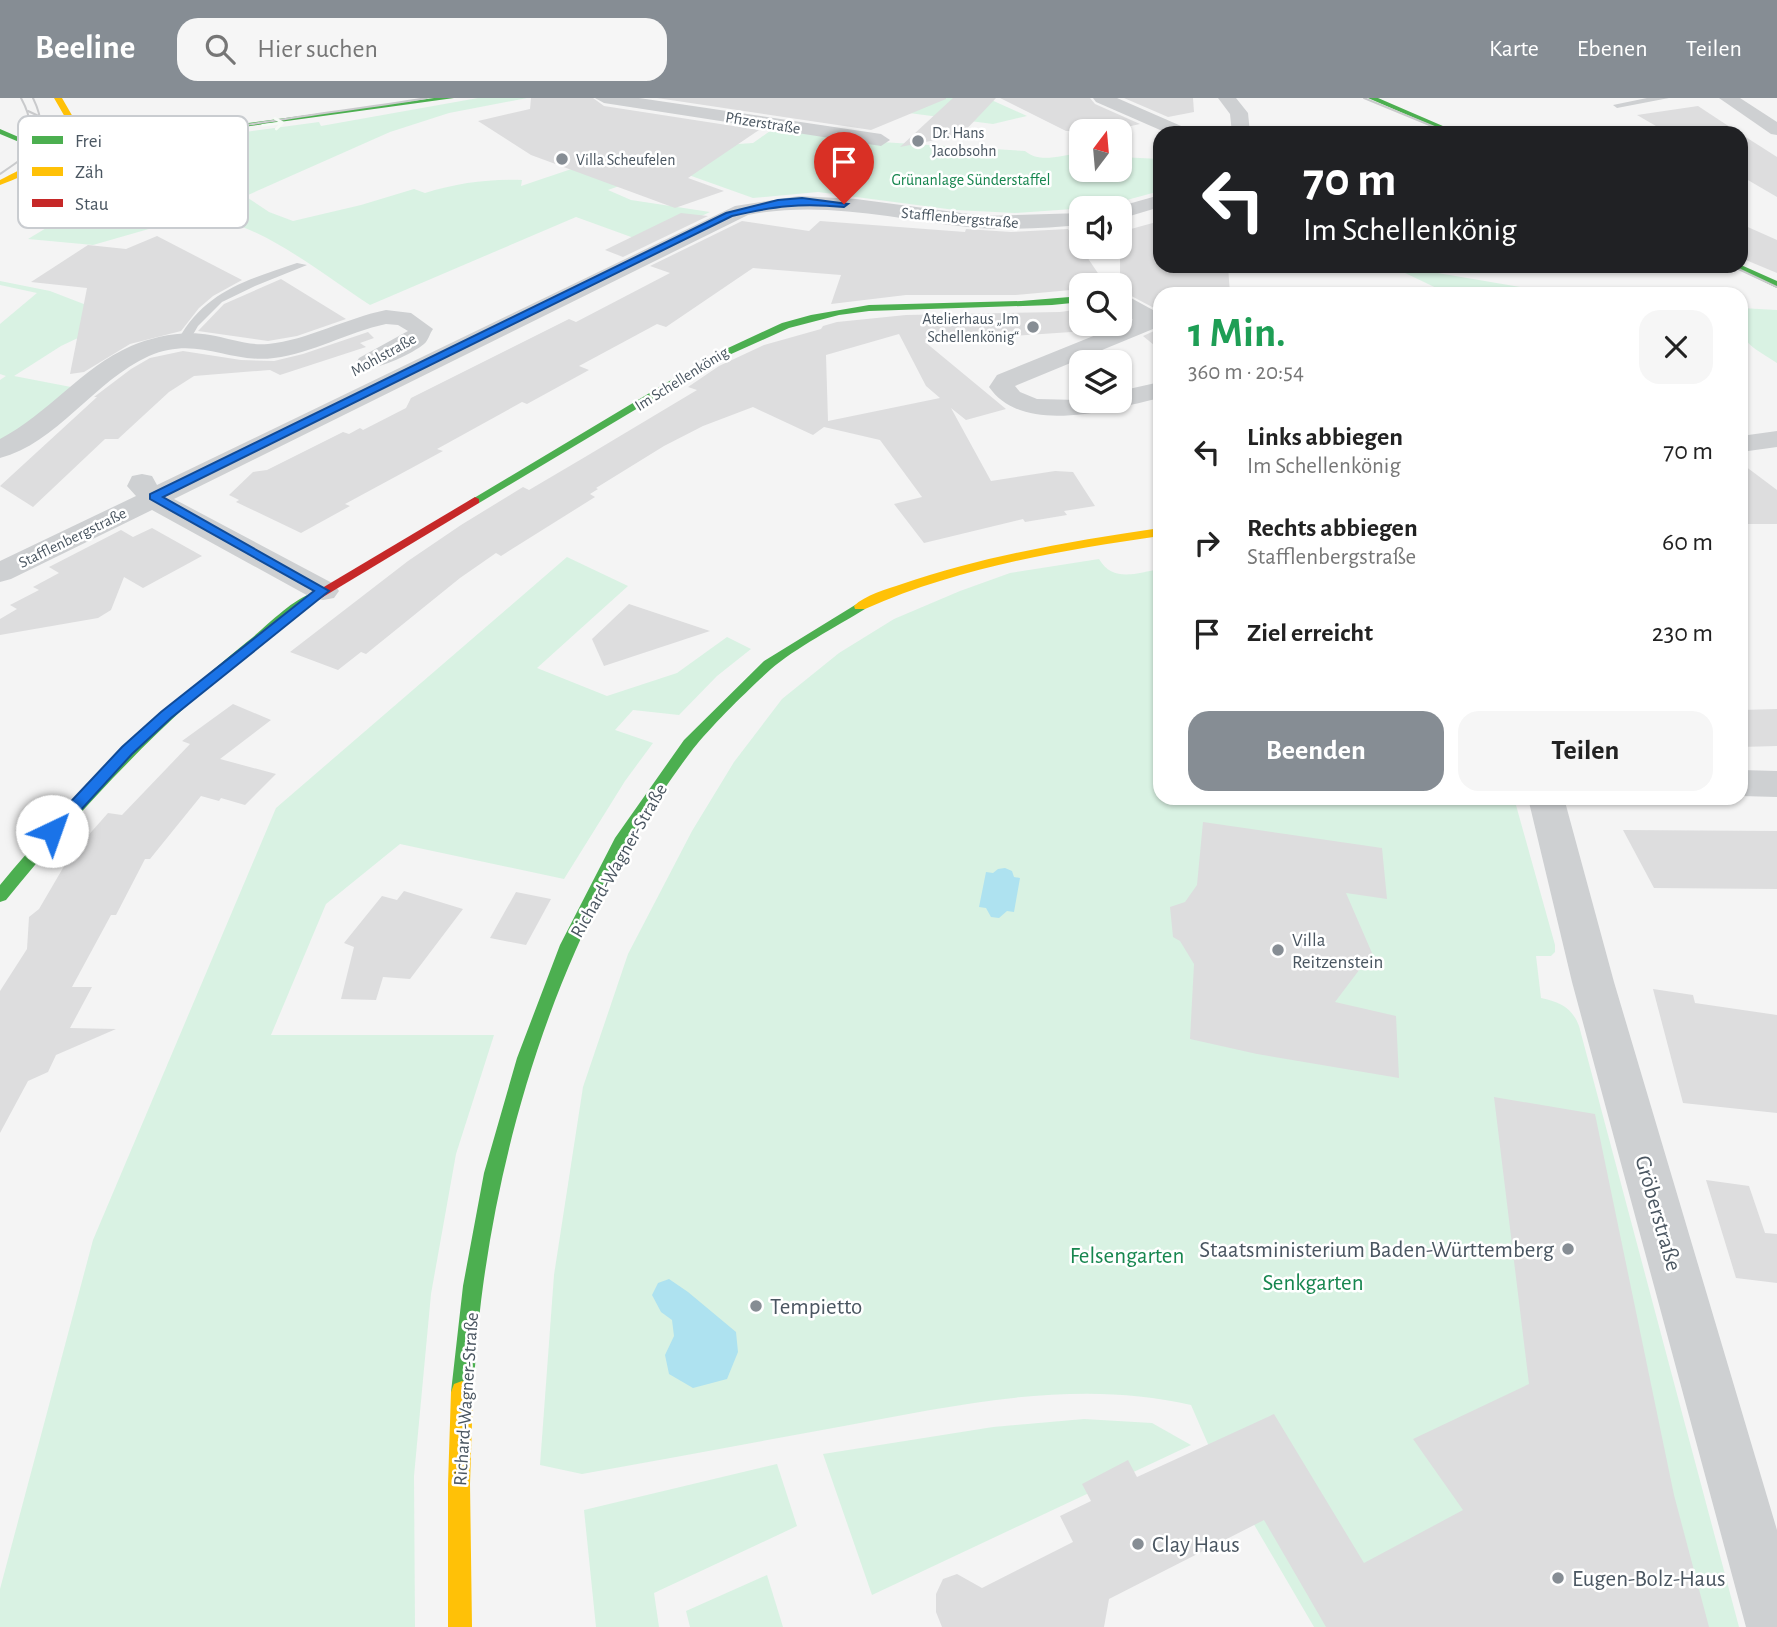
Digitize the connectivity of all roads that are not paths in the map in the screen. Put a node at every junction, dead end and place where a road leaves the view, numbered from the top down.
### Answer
1 (58, 98) edge
2 (369, 98) edge
3 (450, 98) edge
4 (604, 98) edge
5 (1102, 98) edge
6 (1227, 98) edge
7 (1372, 98) edge
8 (1665, 98) edge
9 (1728, 98) edge
10 (1617, 105) dead end
11 (1777, 108) edge
12 (1746, 110) junction
13 (69, 116) edge
14 (219, 116) edge
15 (248, 124) edge
16 (1169, 126) edge
17 (1240, 126) edge
18 (1438, 126) edge
19 (1777, 130) edge
20 (0, 131) edge
21 (18, 139) edge
22 (881, 140) dead end
23 (18, 153) edge
24 (10, 156) dead end
25 (18, 172) edge
26 (0, 183) edge
27 (1153, 203) edge
28 (1132, 209) edge
29 (1069, 220) edge
30 (301, 265) dead end
31 (1748, 271) edge
32 (1777, 285) edge
33 (1069, 300) edge
34 (1132, 307) edge
35 (1132, 329) edge
36 (1115, 336) edge
37 (184, 340) junction
38 (1080, 350) edge
39 (1069, 355) edge
40 (348, 373) dead end
41 (1153, 392) edge
42 (1132, 396) edge
43 (1069, 404) edge
44 (286, 406) dead end
45 (1777, 439) edge
46 (1748, 443) edge
47 (0, 450) edge
48 (154, 496) junction
49 (1153, 533) edge
50 (0, 573) edge
51 (323, 591) junction
52 (1748, 783) edge
53 (1777, 784) edge
54 (1548, 805) edge
55 (0, 897) edge
56 (460, 1627) edge
57 (1776, 1627) edge

1 - 13 street
2 - 14 street
15 -> 3 street
4 - 22 street, Pfizerstraße
5 - 16 street
6 - 17 street
7 - 18 street
8 - 10 lane
9 - 12 street
11 - 12 street
12 - 19 street
20 - 21 street
23 - 24 street
25 - 26 street
27 - 28 street
29 - 48 street, Stafflenbergstraße
30 - 37 lane
31 - 32 street
33 - 51 street, Im Schellenkönig
34 - 35 street
36 - 38 street
37 - 40 street, Mohlstraße
37 - 47 street, Mohlstraße
39 - 43 street
41 - 42 street
44 - 48 street
45 - 46 street
48 - 50 street, Stafflenbergstraße
48 - 51 street
49 - 56 street, Richard-Wagner-Straße
51 - 55 street, Im Schellenkönig
52 - 53 street
54 - 57 street, Gröberstraße

